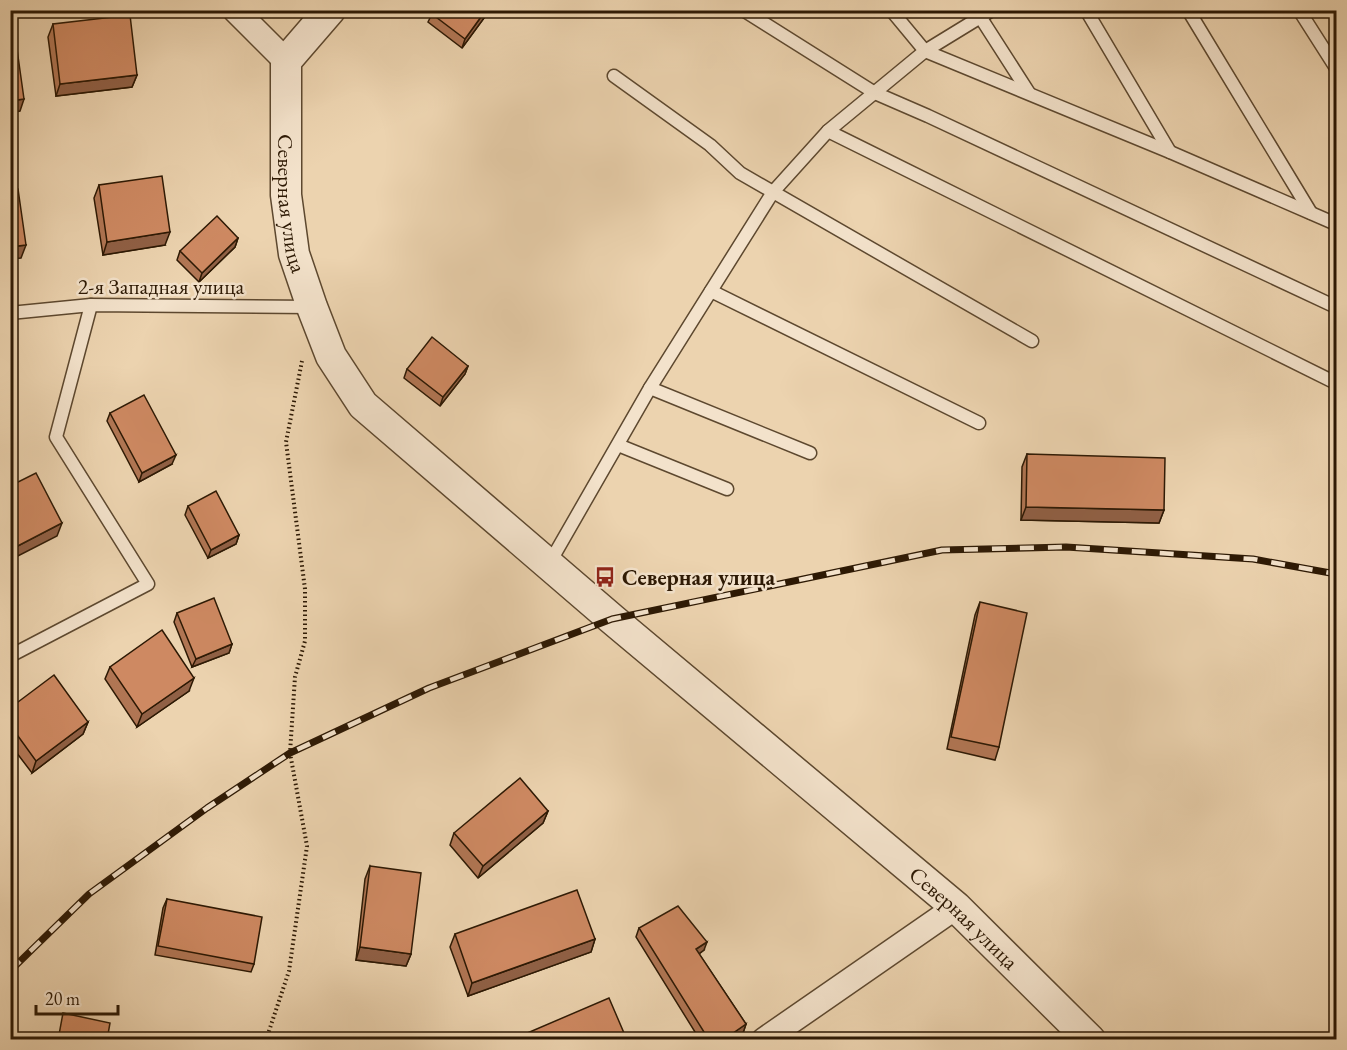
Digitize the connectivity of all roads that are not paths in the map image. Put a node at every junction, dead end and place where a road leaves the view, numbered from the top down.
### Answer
1 (234, 10) edge
2 (330, 10) edge
3 (743, 10) edge
4 (891, 10) edge
5 (992, 10) edge
6 (1086, 10) edge
7 (1188, 10) edge
8 (1299, 10) edge
9 (979, 14) edge
10 (925, 51) junction
11 (286, 61) junction
12 (1336, 68) edge
13 (614, 76) dead end
14 (875, 93) junction
15 (1029, 94) junction
16 (828, 131) junction
17 (1170, 152) junction
18 (773, 192) junction
19 (1311, 213) junction
20 (1336, 224) edge
21 (711, 291) junction
22 (91, 305) junction
23 (312, 307) junction
24 (1336, 307) edge
25 (10, 313) edge
26 (1032, 341) dead end
27 (1336, 383) edge
28 (650, 388) junction
29 (979, 423) dead end
30 (618, 445) junction
31 (810, 453) dead end
32 (727, 489) dead end
33 (549, 565) junction
34 (10, 656) edge
35 (956, 908) junction
36 (764, 1040) edge
37 (1090, 1040) edge

1 - 11 street
2 - 11 street
3 - 14 lane
4 - 10 lane
5 - 9 lane
6 - 17 lane
7 - 19 lane
8 - 12 lane
9 - 10 lane
9 - 15 lane
10 - 14 lane
10 - 15 lane
11 - 23 street, Северная улица
13 - 18 lane
14 - 16 lane
14 - 24 lane
15 - 17 lane
16 - 18 lane
16 - 27 lane
17 - 19 lane
18 - 21 lane
18 - 26 lane
19 - 20 lane
21 - 28 lane
21 - 29 lane
22 - 23 lane, 2-я Западная улица
22 - 25 lane, 2-я Западная улица
22 - 34 lane
23 - 33 street, Северная улица
28 - 30 lane
28 - 31 lane
30 - 32 lane
30 - 33 lane
33 - 35 street, Северная улица
35 - 36 street
35 - 37 street, Северная улица

